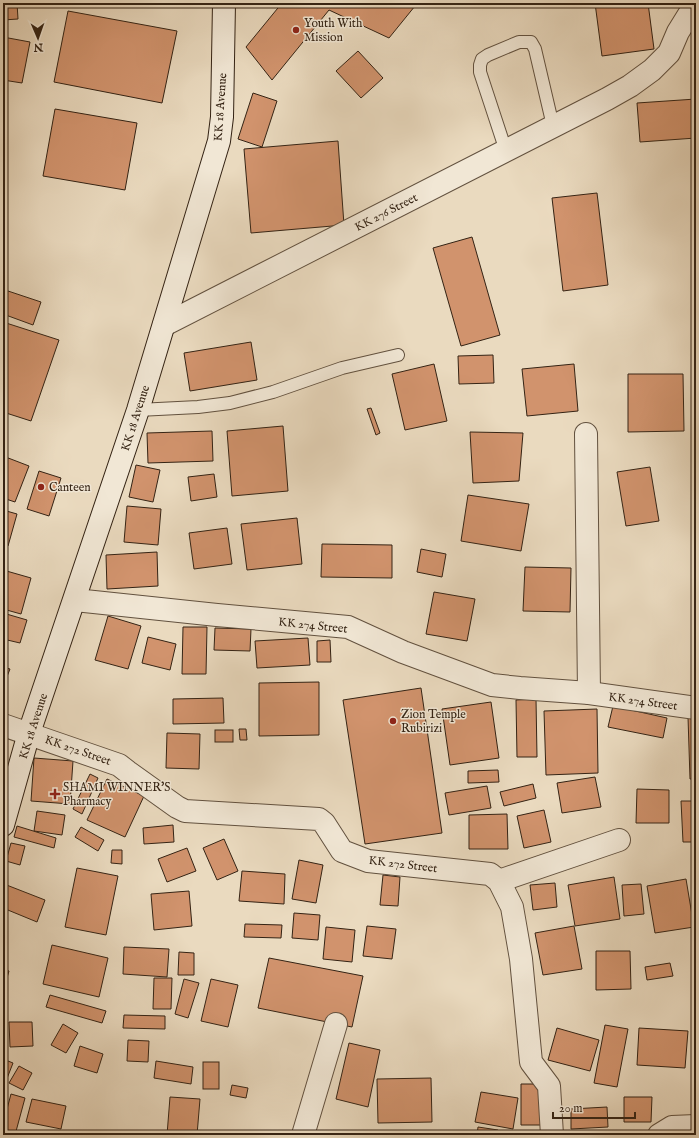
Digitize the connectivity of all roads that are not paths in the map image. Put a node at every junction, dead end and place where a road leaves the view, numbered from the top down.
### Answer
1 (224, 3) edge
2 (696, 4) edge
3 (553, 126) junction
4 (506, 151) junction
5 (164, 325) junction
6 (398, 355) dead end
7 (138, 410) junction
8 (586, 434) dead end
9 (75, 600) junction
10 (589, 693) junction
11 (696, 708) edge
12 (3, 725) edge
13 (29, 733) junction
14 (3, 825) edge
15 (619, 840) dead end
16 (499, 881) junction
17 (336, 1024) dead end
18 (696, 1126) edge
19 (303, 1135) edge
20 (552, 1135) edge
21 (659, 1135) edge

1 - 5 street, KK 18 Avenue
2 - 3 street, KK 276 Street
3 - 4 street, KK 276 Street
3 - 4 lane
4 - 5 street, KK 276 Street
5 - 7 street, KK 18 Avenue
6 - 7 lane
7 - 9 street, KK 18 Avenue
8 - 10 street
9 - 10 street, KK 274 Street
9 - 13 street, KK 18 Avenue
10 - 11 street, KK 274 Street
12 - 13 street
13 - 14 street, KK 18 Avenue
13 - 16 street, KK 272 Street
15 - 16 street
16 - 20 street
17 - 19 street
18 - 21 street

